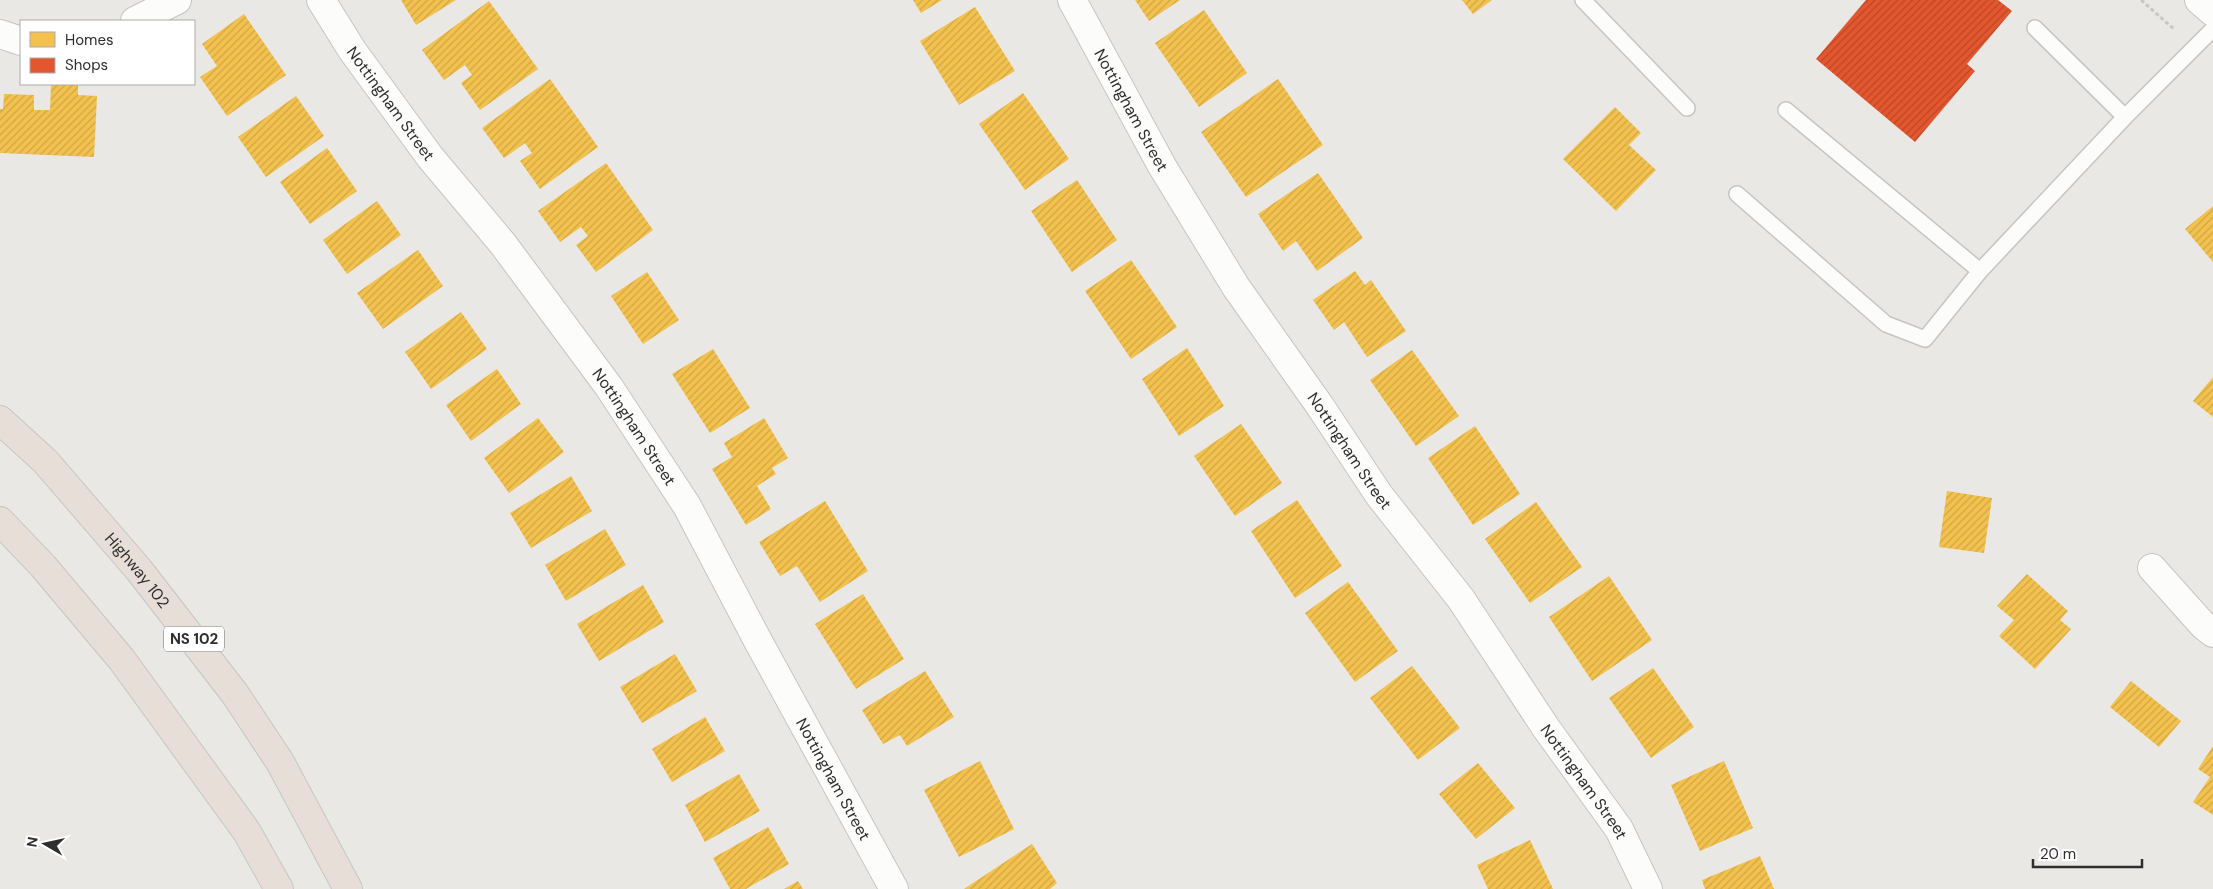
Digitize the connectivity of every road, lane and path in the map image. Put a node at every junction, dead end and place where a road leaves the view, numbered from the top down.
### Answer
1 (177, 0) edge
2 (321, 0) edge
3 (1072, 0) edge
4 (1583, 0) edge
5 (2199, 0) edge
6 (2213, 12) edge
7 (137, 20) edge
8 (2035, 28) dead end
9 (2213, 29) edge
10 (0, 34) edge
11 (20, 42) edge
12 (1688, 108) dead end
13 (1786, 110) dead end
14 (2125, 117) junction
15 (1737, 194) dead end
16 (1980, 271) junction
17 (0, 420) edge
18 (0, 521) edge
19 (2152, 568) dead end
20 (2213, 633) edge
21 (280, 889) edge
22 (348, 889) edge
23 (894, 889) edge
24 (1648, 889) edge

1 - 7 street
2 - 23 street, Nottingham Street
3 - 24 street, Nottingham Street
4 - 12 lane
5 - 6 street
8 - 14 lane
9 - 14 lane
10 - 11 street
13 - 16 lane
14 - 16 lane
15 - 16 lane
17 - 22 highway, Highway 102 / NS 102
18 - 21 highway
19 - 20 street

